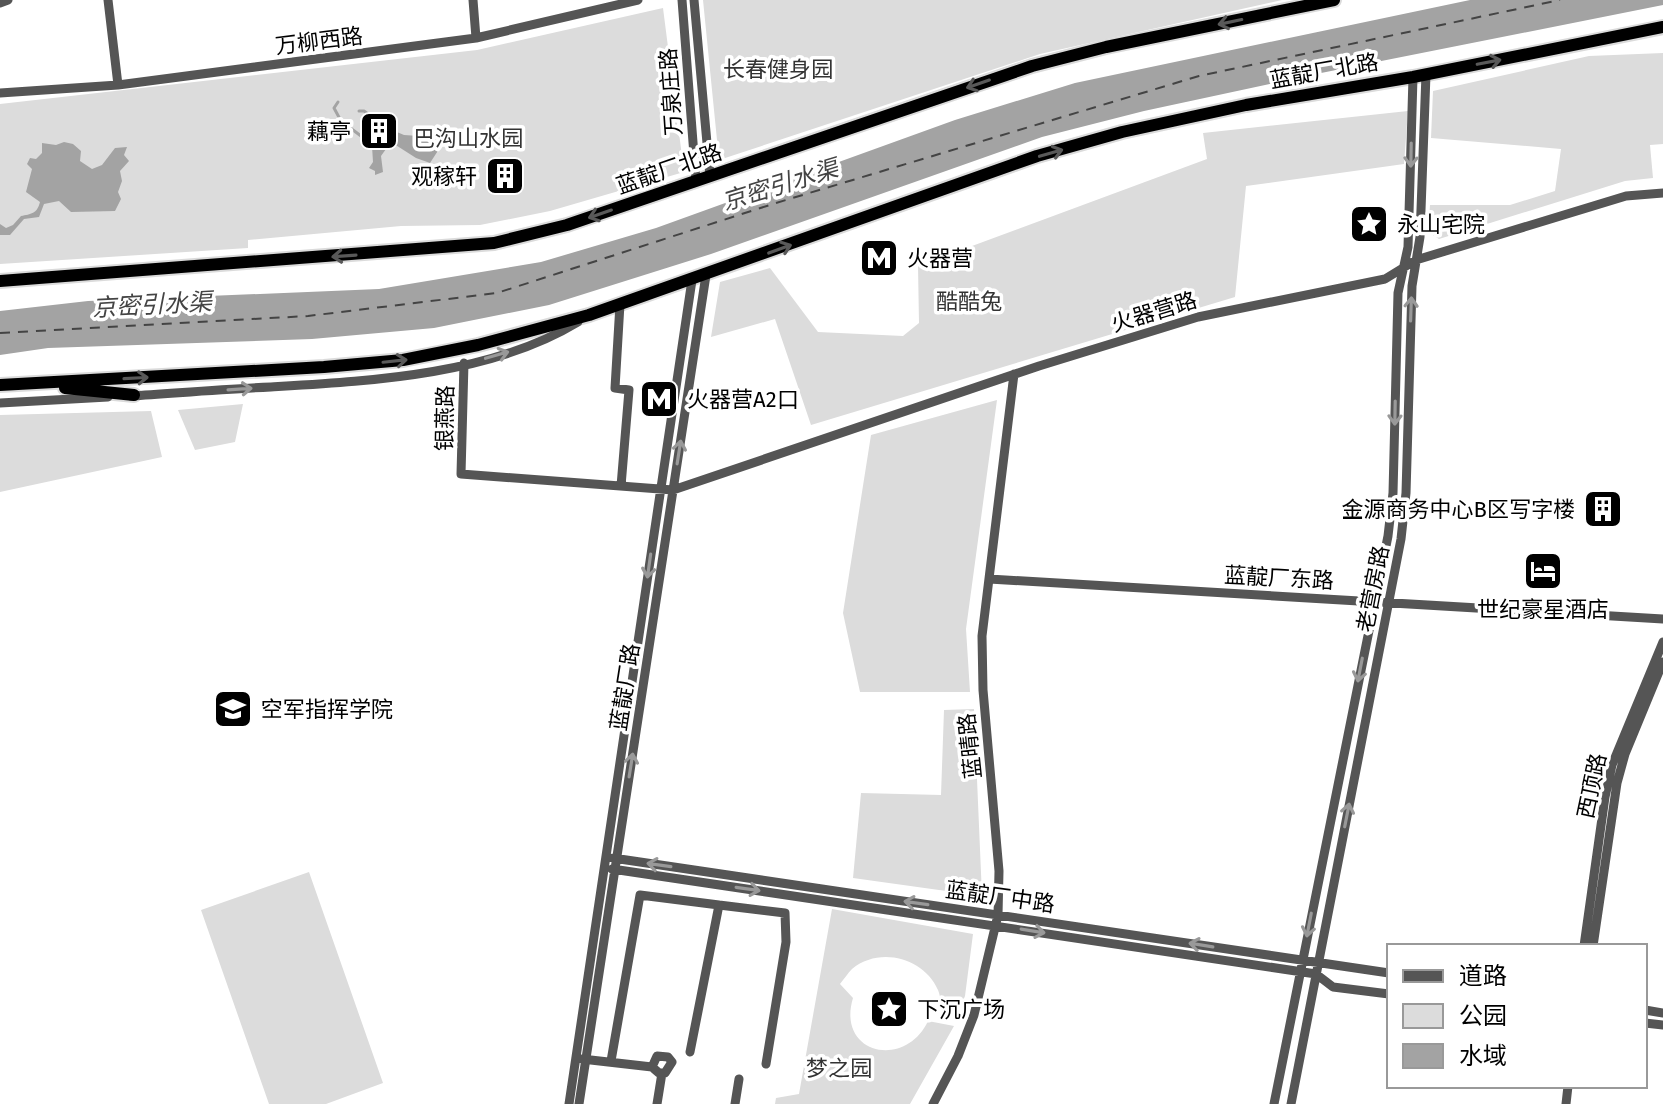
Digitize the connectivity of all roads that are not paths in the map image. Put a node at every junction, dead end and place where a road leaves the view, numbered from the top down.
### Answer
1 (8, 0) edge
2 (108, 0) edge
3 (473, 0) edge
4 (638, 0) edge
5 (682, 0) edge
6 (694, 0) edge
7 (1334, 0) edge
8 (0, 3) edge
9 (1663, 27) edge
10 (476, 38) junction
11 (1426, 74) junction
12 (1413, 77) junction
13 (118, 85) junction
14 (0, 93) edge
15 (710, 176) junction
16 (696, 181) junction
17 (1663, 193) edge
18 (1416, 260) junction
19 (1404, 265) junction
20 (706, 275) junction
21 (692, 280) junction
22 (0, 281) edge
23 (620, 304) junction
24 (589, 315) junction
25 (464, 363) junction
26 (1014, 374) junction
27 (30, 384) junction
28 (0, 385) edge
29 (134, 395) junction
30 (0, 403) edge
31 (461, 474) joint
32 (621, 486) junction
33 (660, 489) junction
34 (673, 490) junction
35 (989, 579) junction
36 (1374, 602) junction
37 (1388, 603) junction
38 (1663, 619) edge
39 (1663, 642) edge
40 (1663, 662) edge
41 (605, 862) junction
42 (616, 864) junction
43 (775, 882) junction
44 (772, 893) junction
45 (719, 905) junction
46 (770, 910) junction
47 (998, 915) junction
48 (996, 926) junction
49 (1584, 944) edge
50 (1593, 944) edge
51 (1302, 960) junction
52 (1318, 962) junction
53 (1300, 972) junction
54 (1387, 973) edge
55 (1316, 974) junction
56 (1387, 994) edge
57 (690, 1052) dead end
58 (586, 1057) junction
59 (575, 1061) junction
60 (611, 1061) junction
61 (766, 1064) dead end
62 (652, 1067) junction
63 (662, 1073) junction
64 (739, 1079) dead end
65 (569, 1104) edge
66 (579, 1104) edge
67 (657, 1104) edge
68 (735, 1104) edge
69 (933, 1104) edge
70 (1274, 1104) edge
71 (1291, 1104) edge

1 - 8 street
2 - 13 street
3 - 10 street
4 - 10 street, 万柳西路
5 - 16 street, 万泉庄路
6 - 15 street, 万泉庄路
7 -> 15 highway, 蓝靛厂北路
11 -> 9 highway, 蓝靛厂北路
10 - 13 street, 万柳西路
11 - 12 highway, 蓝靛厂北路
11 - 18 street, 老营房路
12 -> 19 street, 老营房路
20 -> 12 highway, 蓝靛厂北路
13 - 14 street, 万柳西路
15 - 16 highway, 蓝靛厂北路
16 -> 22 highway, 蓝靛厂北路
17 - 18 street, 火器营路
18 - 19 street, 火器营路
37 -> 18 street, 老营房路
19 - 26 street, 火器营路
19 -> 36 street, 老营房路
20 - 21 highway, 蓝靛厂北路
34 -> 20 street, 蓝靛厂路
21 - 23 highway, 蓝靛厂北路
21 - 33 street, 蓝靛厂路
23 - 24 highway, 蓝靛厂北路
23 - 32 street
25 -> 24 street, 蓝靛厂北路
27 -> 24 highway, 蓝靛厂北路
29 -> 25 street, 蓝靛厂北路
25 - 31 street, 银燕路
26 - 34 street, 火器营路
26 - 35 street, 蓝晴路
27 - 28 highway, 蓝靛厂北路
27 - 29 highway
29 - 30 street, 蓝靛厂北路
31 - 32 street, 火器营路
32 - 33 street, 火器营路
33 - 34 street, 火器营路
33 -> 41 street, 蓝靛厂路
42 -> 34 street, 蓝靛厂路
35 - 36 street, 蓝靛厂东路
35 - 47 street, 蓝晴路
36 - 37 street, 蓝靛厂东路
36 -> 51 street, 老营房路
37 - 38 street, 蓝靛厂东路
52 -> 37 street, 老营房路
39 - 49 street, 西顶路
40 - 50 street, 西顶路
41 - 42 street
41 - 59 street, 蓝靛厂路
43 -> 42 street, 蓝靛厂中路
42 -> 44 street, 蓝靛厂中路
42 - 58 street, 蓝靛厂路
43 - 44 street
47 -> 43 street, 蓝靛厂中路
44 - 46 street
44 - 48 street, 蓝靛厂中路
45 - 46 street
45 - 57 street
45 - 60 street
46 - 61 street
47 - 48 street, 蓝晴路
51 -> 47 street, 蓝靛厂中路
48 -> 53 street, 蓝靛厂中路
48 - 69 street, 蓝晴路
51 - 52 street, 蓝靛厂中路
51 - 53 street, 老营房路
52 - 54 street, 蓝靛厂中路
52 - 55 street, 老营房路
53 - 55 street, 蓝靛厂中路
53 - 70 street, 老营房路
55 - 56 street, 蓝靛厂中路
55 - 71 street, 老营房路
58 - 59 street
58 - 60 street
58 - 66 street, 蓝靛厂路
59 - 65 street, 蓝靛厂路
60 - 62 street
62 - 63 street
62 - 63 street
63 - 67 street
64 - 68 street

